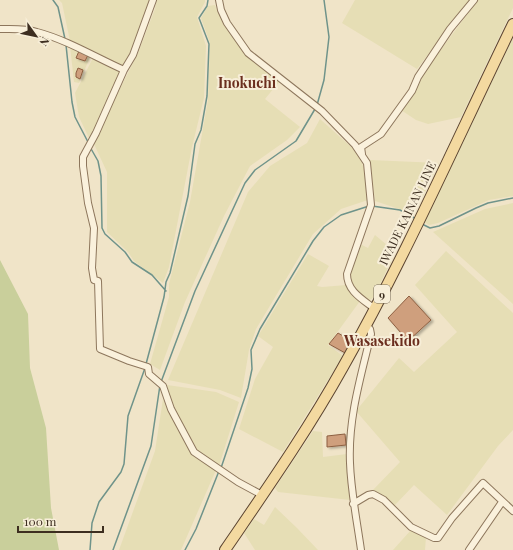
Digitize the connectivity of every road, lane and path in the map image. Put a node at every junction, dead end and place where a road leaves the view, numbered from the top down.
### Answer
1 (153, 0) edge
2 (219, 0) edge
3 (474, 0) edge
4 (513, 24) edge
5 (0, 29) edge
6 (124, 70) junction
7 (362, 154) junction
8 (375, 309) junction
9 (366, 325) junction
10 (262, 495) junction
11 (502, 502) junction
12 (353, 504) junction
13 (513, 511) edge
14 (226, 550) edge
15 (361, 550) edge
16 (469, 550) edge

1 - 6 street
2 - 7 street
3 - 7 street
4 - 8 main road, IWADE KAINAN LINE / 9
5 - 6 street
6 - 10 street
7 - 8 street
8 - 9 main road, IWADE KAINAN LINE / 9
9 - 10 main road, IWADE KAINAN LINE / 9
9 - 12 street
10 - 14 main road, IWADE KAINAN LINE / 9
11 - 12 street
11 - 13 street
11 - 16 street
12 - 15 street

